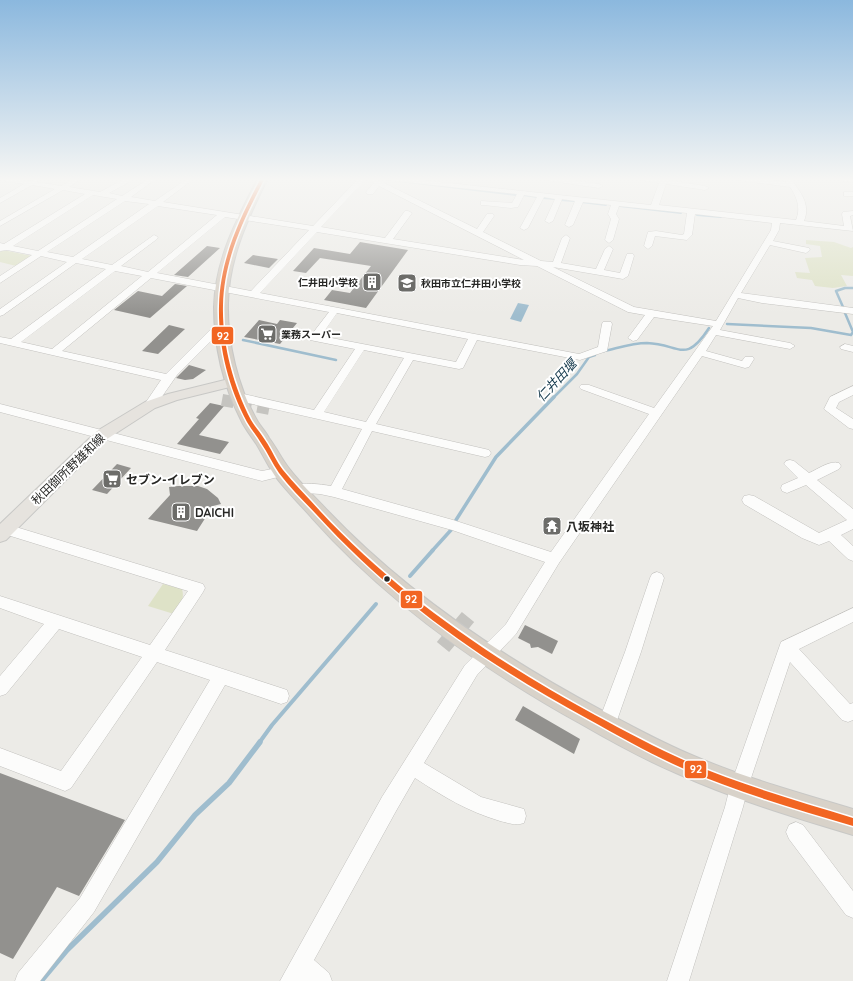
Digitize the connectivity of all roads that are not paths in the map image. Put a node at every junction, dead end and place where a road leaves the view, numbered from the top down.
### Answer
1 (42, 224) edge
2 (85, 224) edge
3 (127, 224) edge
4 (212, 224) edge
5 (240, 224) edge
6 (283, 224) edge
7 (319, 224) edge
8 (400, 224) edge
9 (460, 224) edge
10 (485, 224) edge
11 (526, 224) edge
12 (614, 224) edge
13 (689, 224) edge
14 (776, 224) edge
15 (807, 224) edge
16 (524, 228) dead end
17 (851, 228) edge
18 (314, 229) junction
19 (479, 233) junction
20 (154, 237) dead end
21 (566, 238) dead end
22 (387, 240) junction
23 (767, 242) junction
24 (648, 246) dead end
25 (2, 248) edge
26 (806, 250) dead end
27 (40, 254) junction
28 (630, 256) dead end
29 (74, 261) junction
30 (542, 265) junction
31 (556, 265) junction
32 (112, 268) junction
33 (599, 272) junction
34 (148, 275) junction
35 (0, 280) edge
36 (221, 289) junction
37 (254, 294) junction
38 (736, 295) junction
39 (335, 310) junction
40 (853, 311) edge
41 (0, 313) edge
42 (652, 313) junction
43 (606, 324) dead end
44 (221, 325) junction
45 (716, 328) junction
46 (474, 337) junction
47 (633, 338) dead end
48 (0, 340) edge
49 (13, 343) junction
50 (790, 346) dead end
51 (361, 347) junction
52 (54, 352) junction
53 (699, 352) junction
54 (410, 356) junction
55 (749, 359) dead end
56 (168, 378) junction
57 (586, 387) dead end
58 (236, 390) junction
59 (853, 390) edge
60 (150, 405) junction
61 (0, 408) edge
62 (656, 413) junction
63 (317, 414) junction
64 (853, 425) edge
65 (370, 426) junction
66 (102, 435) junction
67 (485, 453) dead end
68 (790, 464) dead end
69 (835, 466) dead end
70 (282, 472) junction
71 (808, 479) junction
72 (786, 488) dead end
73 (297, 489) junction
74 (334, 492) junction
75 (749, 500) dead end
76 (853, 517) edge
77 (853, 523) edge
78 (3, 532) edge
79 (830, 534) junction
80 (853, 555) edge
81 (554, 559) junction
82 (657, 578) dead end
83 (0, 602) edge
84 (853, 615) edge
85 (57, 620) junction
86 (787, 647) junction
87 (153, 654) junction
88 (486, 655) junction
89 (221, 676) junction
90 (0, 688) edge
91 (281, 696) dead end
92 (853, 711) edge
93 (606, 726) junction
94 (0, 757) edge
95 (412, 766) junction
96 (739, 787) junction
97 (517, 816) dead end
98 (853, 822) edge
99 (796, 832) dead end
100 (853, 908) edge
101 (296, 972) edge
102 (26, 981) edge
103 (321, 981) edge
104 (678, 981) edge

1 - 25 street
2 - 27 street
3 - 29 street
4 - 34 street
5 - 36 highway
6 - 18 street
7 - 18 street
8 - 22 street
9 - 19 street
10 - 19 street
11 - 16 street
12 - 33 street
13 - 24 street
14 - 23 street
15 - 17 street
18 - 22 street
18 - 37 street
19 - 30 street
20 - 32 street
21 - 31 street
22 - 30 street
23 - 26 street
23 - 38 street
25 - 27 street
27 - 29 street
27 - 35 street
28 - 33 street
29 - 32 street
29 - 41 street
30 - 31 street
30 - 42 street
31 - 33 street
32 - 34 street
32 - 49 street
34 - 36 street
34 - 52 street
36 - 37 street
36 - 44 highway
37 - 39 street
38 - 40 street
38 - 45 street
39 - 46 street
39 - 51 street
42 - 45 street
42 - 47 street
43 - 46 street
44 - 56 street
44 - 58 highway
45 - 50 street
45 - 53 street
46 - 54 street
48 - 49 street
49 - 52 street
51 - 54 street
51 - 63 street
52 - 56 street
53 - 55 street
53 - 62 street
54 - 65 street
56 - 60 street
57 - 62 street
58 - 60 main road, 秋田御所野雄和線
58 - 63 street
58 - 70 highway
59 - 64 street
60 - 66 main road, 秋田御所野雄和線
61 - 66 street
62 - 81 street
63 - 65 street
65 - 67 street
65 - 74 street
66 - 70 street
66 - 78 main road, 秋田御所野雄和線
68 - 71 street
69 - 71 street
70 - 73 highway
71 - 72 street
71 - 76 street
73 - 74 street
73 - 88 highway
74 - 81 street
75 - 79 street
77 - 79 street
78 - 87 street
79 - 80 street
81 - 88 street
82 - 93 street
83 - 85 street
84 - 86 street
85 - 87 street
85 - 90 street
86 - 92 street
86 - 96 street
87 - 89 street
87 - 94 street
88 - 93 highway
88 - 95 street
89 - 91 street
89 - 102 street
93 - 96 highway
95 - 97 street
95 - 101 street
96 - 98 highway
96 - 104 street
99 - 100 street
101 - 103 street

